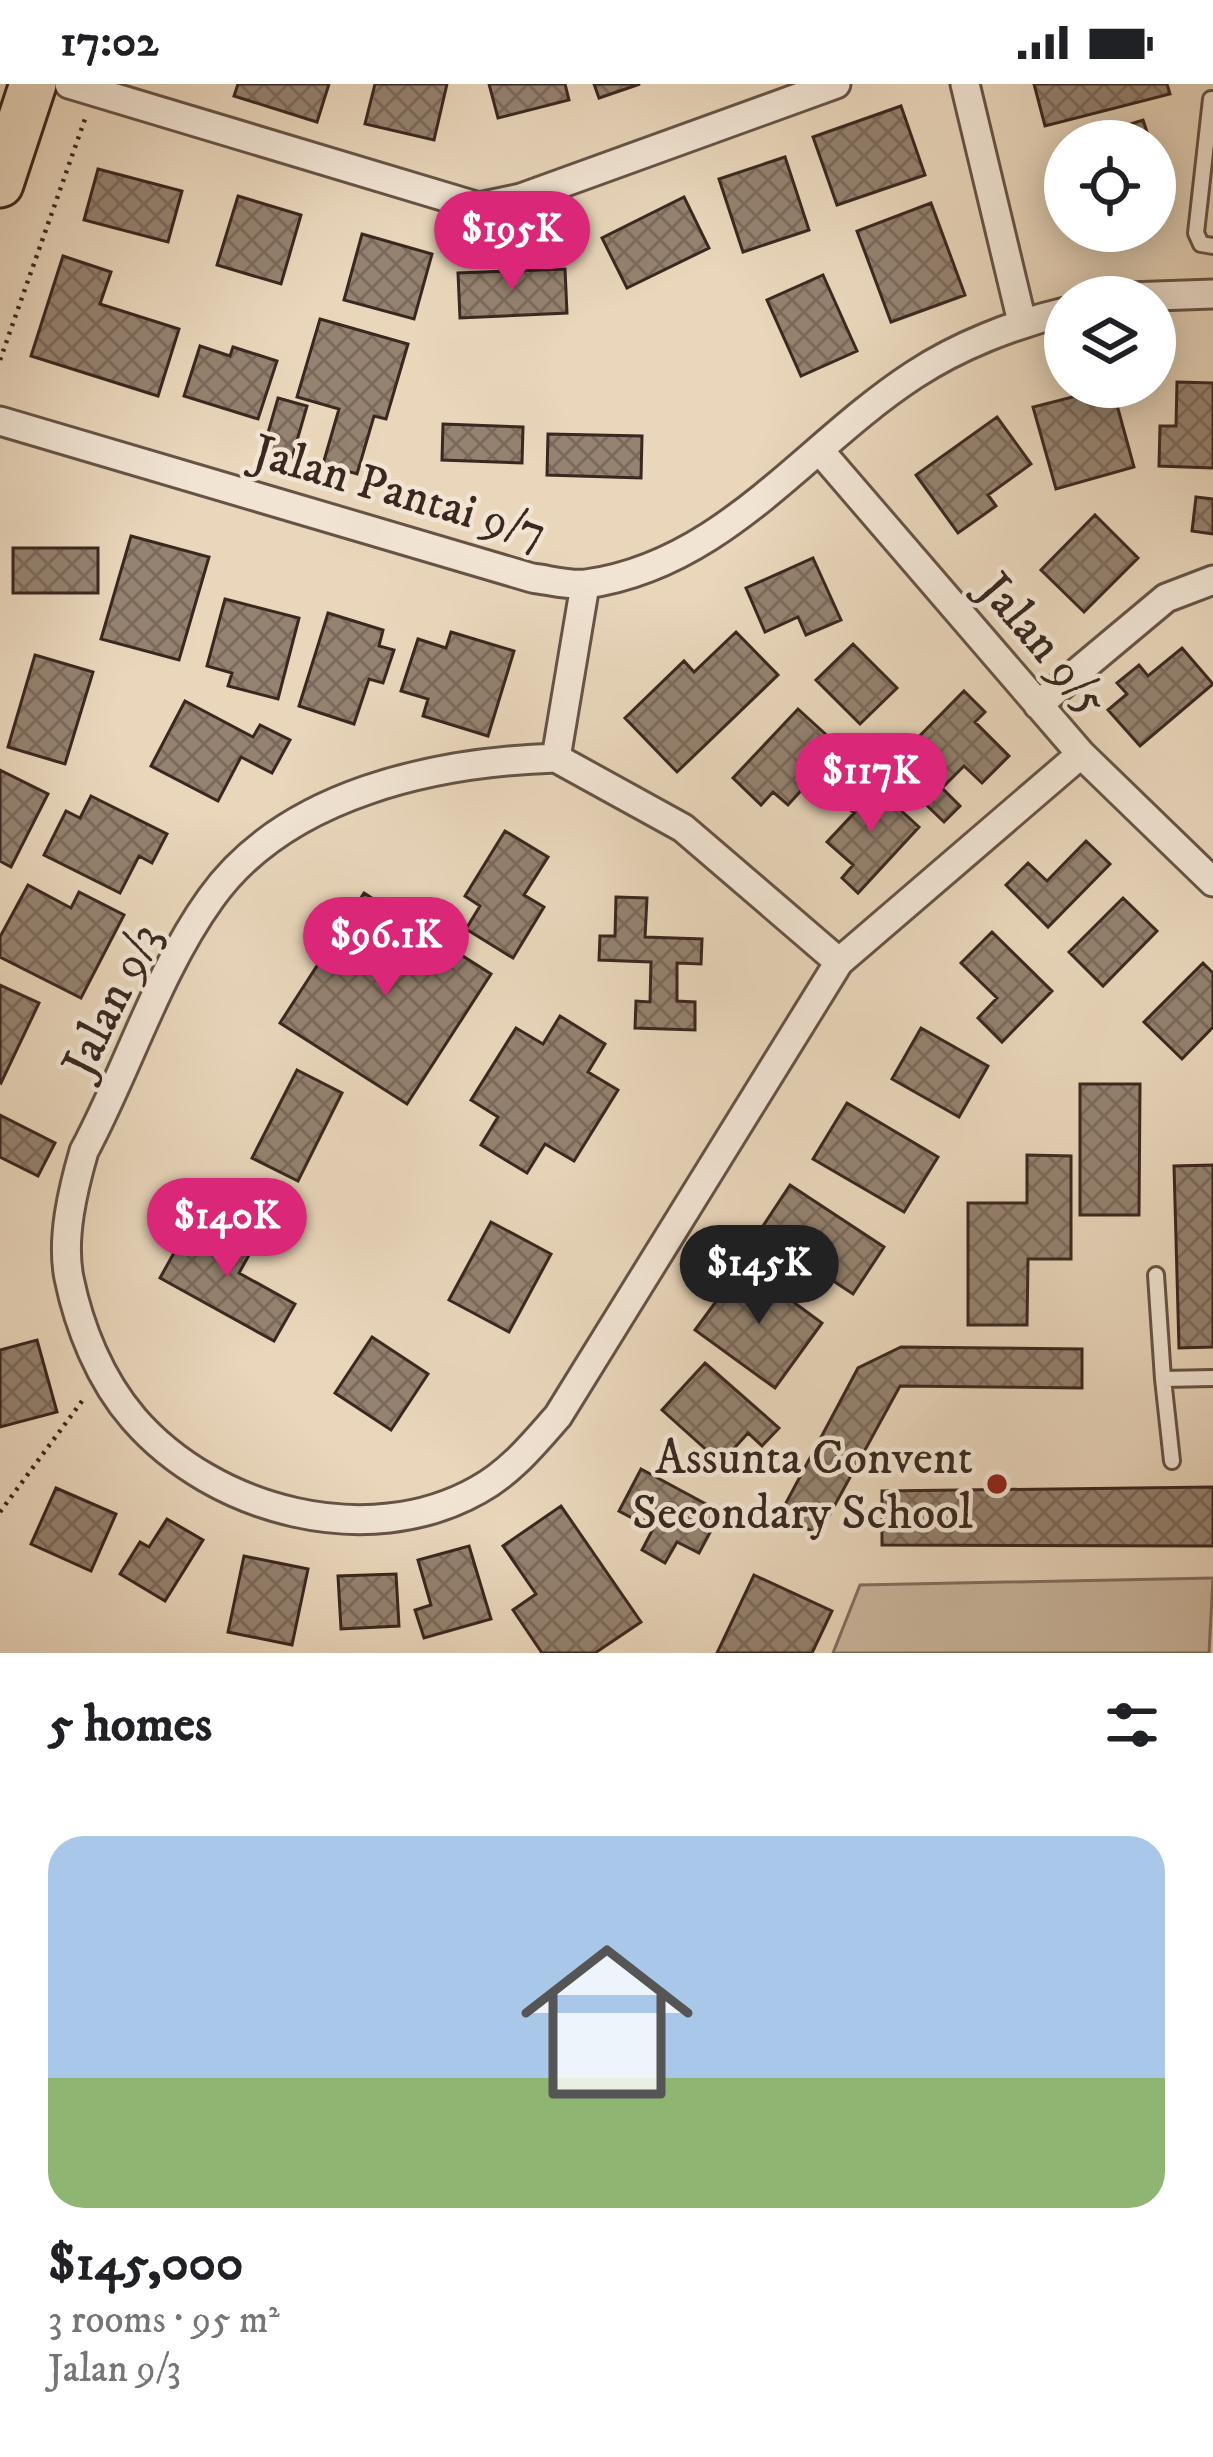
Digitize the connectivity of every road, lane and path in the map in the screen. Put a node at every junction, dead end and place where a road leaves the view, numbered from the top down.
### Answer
1 (33, 84) edge
2 (69, 84) edge
3 (836, 84) edge
4 (965, 84) edge
5 (1210, 99) edge
6 (85, 119) dead end
7 (0, 184) edge
8 (1213, 246) edge
9 (1213, 294) edge
10 (1176, 295) edge
11 (1044, 317) edge
12 (1022, 322) junction
13 (0, 360) edge
14 (0, 422) edge
15 (820, 452) junction
16 (1213, 580) edge
17 (585, 585) junction
18 (1037, 705) junction
19 (1081, 754) junction
20 (556, 758) junction
21 (1213, 883) edge
22 (838, 962) junction
23 (1156, 1275) dead end
24 (102, 1373) junction
25 (1213, 1378) edge
26 (1163, 1379) junction
27 (1172, 1461) dead end
28 (0, 1512) edge

1 - 7 main road
2 - 3 street
4 - 12 street
5 - 8 lane
6 - 13 path
9 - 10 street
11 - 12 street, Jalan Pantai 9/7
12 - 15 street, Jalan Pantai 9/7
14 - 17 street, Jalan Pantai 9/7
15 - 17 street, Jalan Pantai 9/7
15 - 18 street, Jalan 9/5
16 - 18 street
17 - 20 street
18 - 19 street, Jalan 9/5
19 - 21 street, Jalan 9/5
19 - 22 street, Jalan 9/3
20 - 22 street
20 - 24 street, Jalan 9/3
22 - 24 street, Jalan 9/3
23 - 26 lane
24 - 28 path
25 - 26 lane
26 - 27 lane

